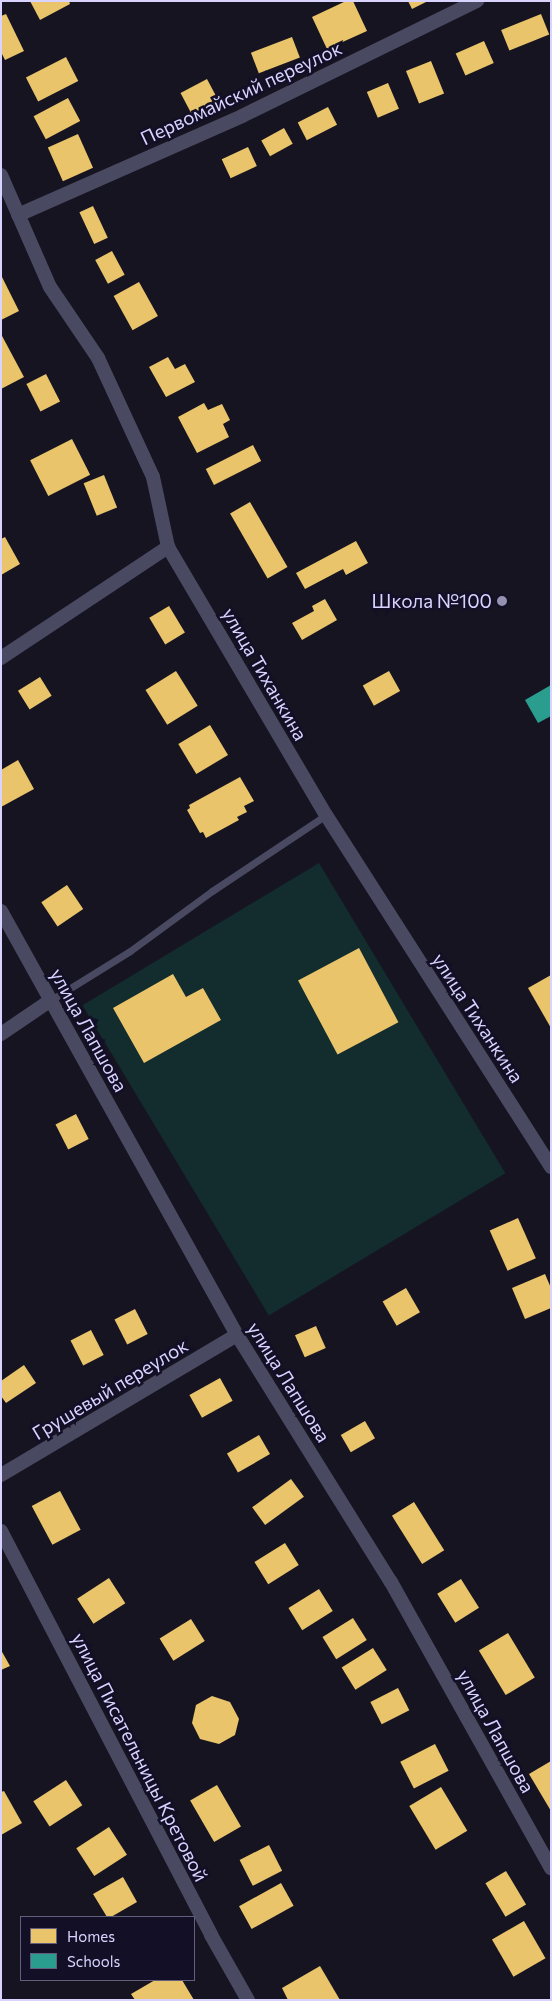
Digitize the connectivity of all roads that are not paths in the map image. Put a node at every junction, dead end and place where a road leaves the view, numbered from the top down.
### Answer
1 (477, 1) edge
2 (1, 175) edge
3 (18, 214) junction
4 (168, 547) junction
5 (1, 658) edge
6 (326, 816) junction
7 (1, 911) edge
8 (51, 1000) junction
9 (1, 1034) edge
10 (551, 1167) edge
11 (237, 1335) junction
12 (1, 1475) edge
13 (1, 1531) edge
14 (551, 1868) edge
15 (248, 2000) edge

1 - 3 street, Первомайский переулок
2 - 3 street, улица Тиханкина
3 - 4 street, улица Тиханкина
4 - 5 street
4 - 6 street, улица Тиханкина
6 - 8 lane
6 - 10 street, улица Тиханкина
7 - 8 street, улица Лапшова
8 - 9 street
8 - 11 street, улица Лапшова
11 - 12 street, Грушевый переулок
11 - 14 street, улица Лапшова
13 - 15 street, улица Писательницы Кретовой

